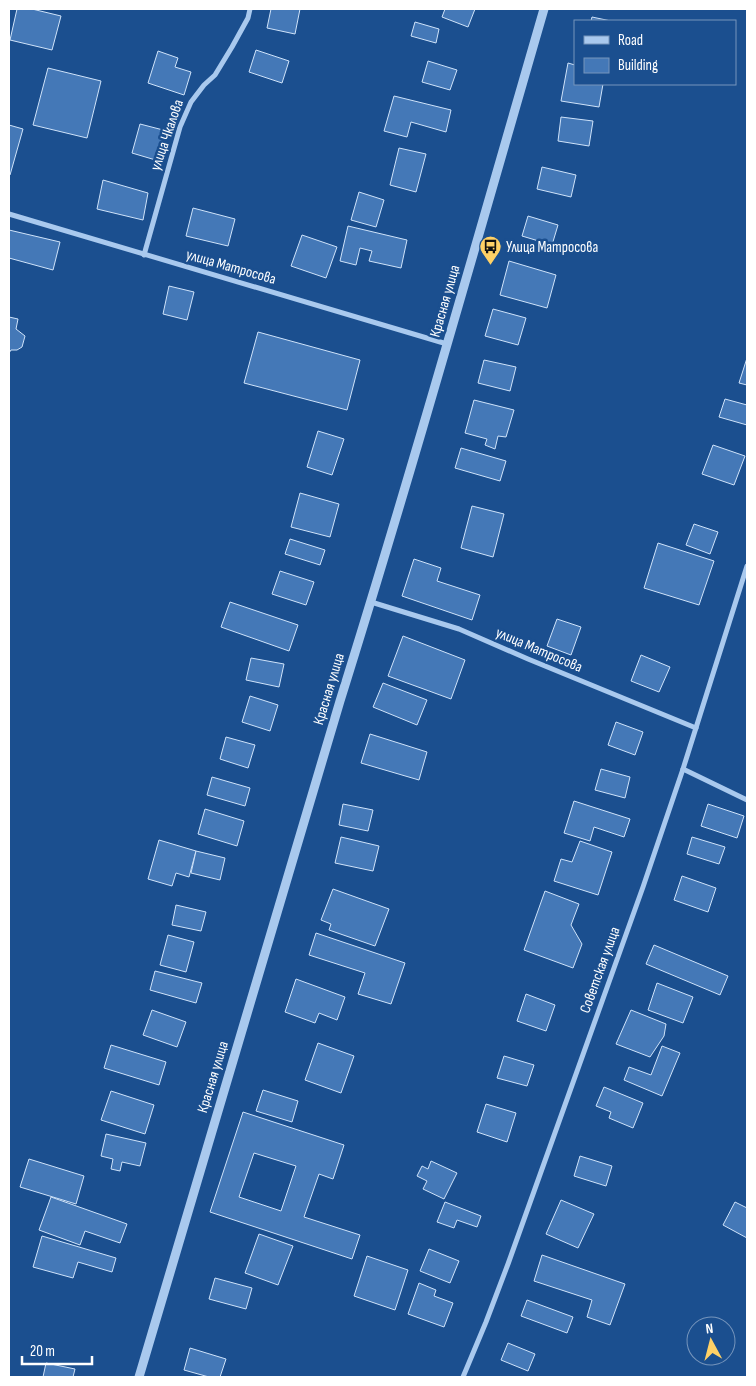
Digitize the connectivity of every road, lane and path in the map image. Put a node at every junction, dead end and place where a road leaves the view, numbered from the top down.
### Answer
1 (250, 9) edge
2 (544, 9) edge
3 (9, 214) edge
4 (144, 255) junction
5 (447, 344) junction
6 (747, 566) edge
7 (371, 602) junction
8 (696, 728) junction
9 (683, 769) junction
10 (747, 800) edge
11 (139, 1377) edge
12 (463, 1377) edge

1 - 4 street, улица Чкалова
2 - 5 street, Красная улица
3 - 4 street, улица Матросова
4 - 5 street, улица Матросова
5 - 7 street, Красная улица
6 - 8 street, Советская улица
7 - 8 street, улица Матросова
7 - 11 street, Красная улица
8 - 9 street, Советская улица
9 - 10 street
9 - 12 street, Советская улица

